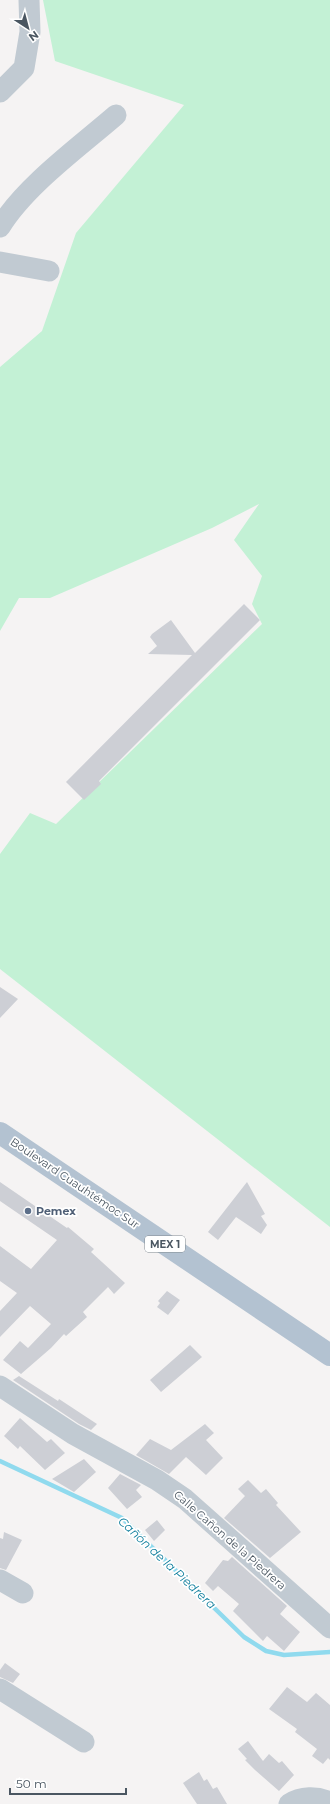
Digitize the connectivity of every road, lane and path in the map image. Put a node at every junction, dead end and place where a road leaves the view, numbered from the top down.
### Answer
1 (29, 0) edge
2 (0, 92) edge
3 (116, 115) dead end
4 (0, 227) edge
5 (0, 262) edge
6 (49, 271) dead end
7 (0, 1133) edge
8 (330, 1355) edge
9 (0, 1386) edge
10 (0, 1580) edge
11 (23, 1593) dead end
12 (330, 1628) edge
13 (0, 1689) edge
14 (84, 1742) dead end
15 (330, 1802) edge
16 (289, 1804) edge

1 - 2 street
3 - 4 street
5 - 6 street
7 - 8 main road, Boulevard Cuauhtémoc Sur / MEX 1
9 - 12 street, Calle Cañon de la Piedrera
10 - 11 street
13 - 14 street
15 - 16 street

